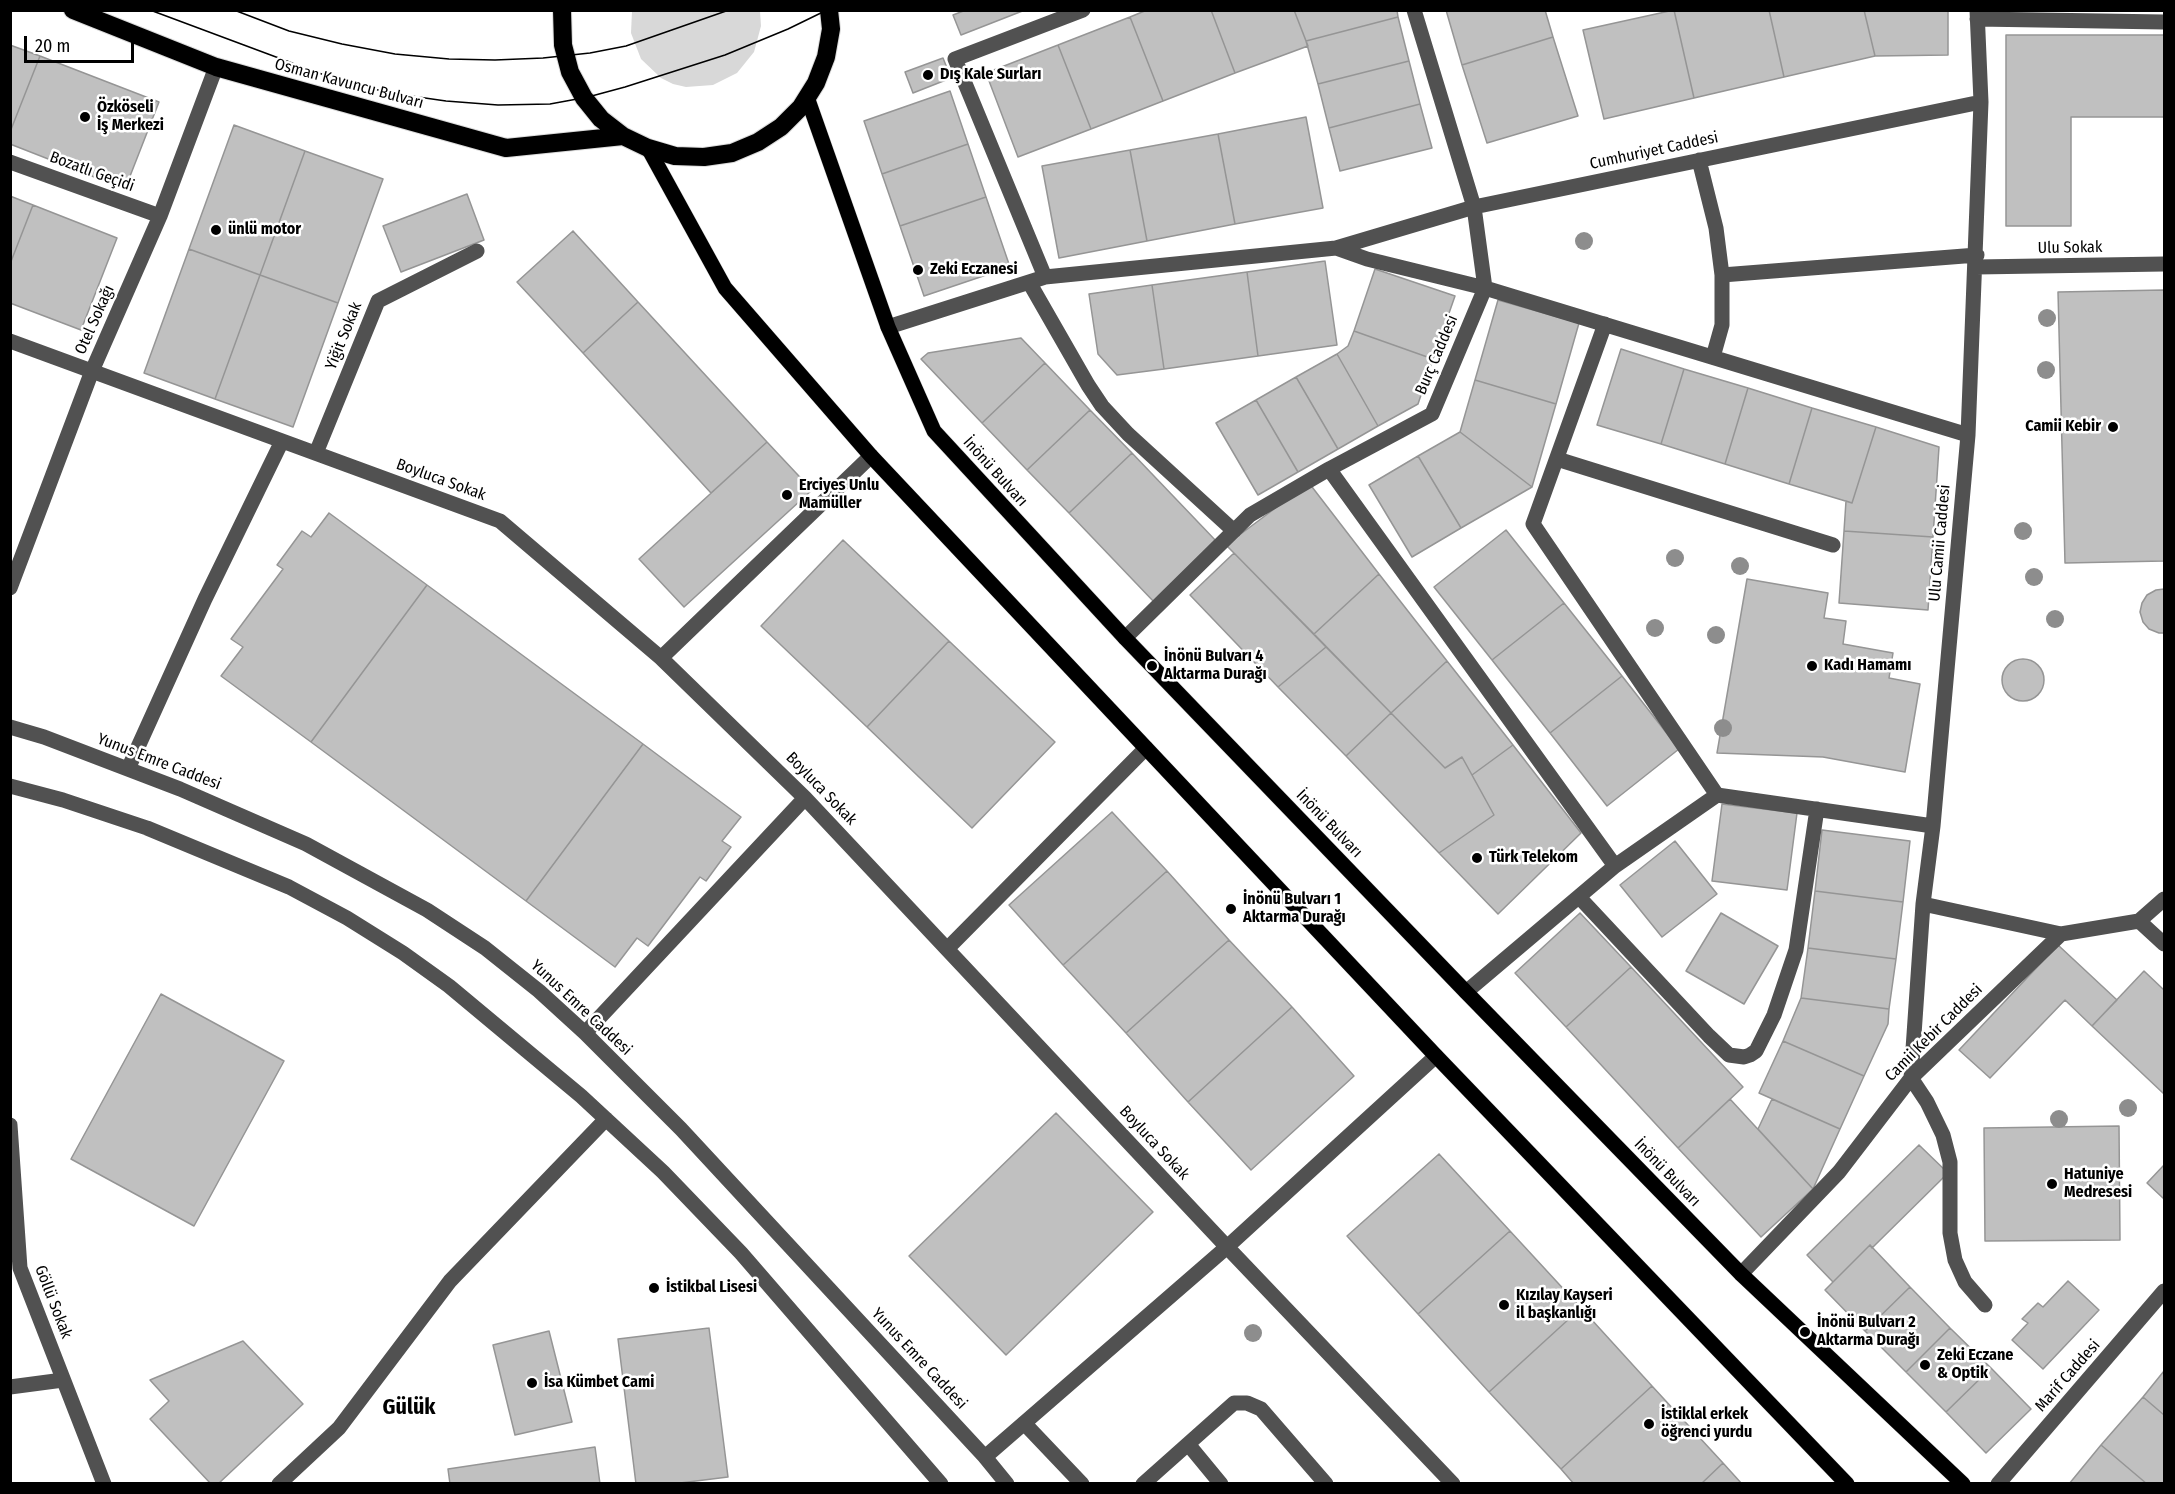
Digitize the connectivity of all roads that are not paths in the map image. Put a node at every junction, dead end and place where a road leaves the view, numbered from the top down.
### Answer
1 (73, 10) edge
2 (562, 10) edge
3 (829, 10) edge
4 (1083, 10) edge
5 (1414, 10) edge
6 (1977, 15) edge
7 (2164, 22) edge
8 (216, 67) junction
9 (807, 97) junction
10 (1981, 102) junction
11 (623, 136) junction
12 (648, 148) junction
13 (1699, 160) junction
14 (10, 162) edge
15 (1474, 207) junction
16 (160, 216) junction
17 (1336, 248) junction
18 (477, 251) dead end
19 (1976, 261) junction
20 (2164, 264) edge
21 (1722, 275) junction
22 (1045, 277) junction
23 (1029, 282) junction
24 (1485, 288) junction
25 (1605, 324) junction
26 (888, 327) junction
27 (10, 340) edge
28 (1713, 357) junction
29 (92, 371) junction
30 (1968, 435) junction
31 (282, 441) junction
32 (316, 453) junction
33 (871, 456) junction
34 (1557, 459) junction
35 (1329, 469) junction
36 (1234, 531) junction
37 (1833, 545) dead end
38 (10, 588) edge
39 (1125, 638) junction
40 (661, 658) junction
41 (10, 727) edge
42 (1146, 748) junction
43 (128, 769) junction
44 (10, 786) edge
45 (1717, 795) junction
46 (806, 798) junction
47 (1817, 809) junction
48 (1932, 826) junction
49 (1615, 866) junction
50 (1579, 897) junction
51 (2164, 899) edge
52 (1923, 904) junction
53 (2139, 921) junction
54 (2061, 934) junction
55 (2164, 944) edge
56 (947, 949) junction
57 (1466, 992) junction
58 (585, 1033) junction
59 (1436, 1056) junction
60 (1911, 1078) junction
61 (606, 1119) junction
62 (10, 1125) edge
63 (1227, 1247) junction
64 (15, 1269) edge
65 (1741, 1274) junction
66 (2164, 1291) edge
67 (1984, 1305) dead end
68 (63, 1380) junction
69 (10, 1387) edge
70 (1024, 1423) junction
71 (1188, 1444) junction
72 (985, 1457) junction
73 (104, 1484) edge
74 (279, 1484) edge
75 (941, 1484) edge
76 (1007, 1484) edge
77 (1082, 1484) edge
78 (1143, 1484) edge
79 (1221, 1484) edge
80 (1326, 1484) edge
81 (1453, 1484) edge
82 (1847, 1484) edge
83 (1963, 1484) edge
84 (1998, 1484) edge

1 - 8 highway, Osman Kavuncu Bulvarı
2 - 11 highway
3 - 9 highway
4 - 22 street
5 - 15 street
6 - 7 street
6 - 10 street, Ulu Camii Caddesi
8 - 11 highway, Osman Kavuncu Bulvarı
8 - 16 street, Otel Sokağı
9 - 12 highway
9 - 26 main road, İnönü Bulvarı
10 - 13 street, Cumhuriyet Caddesi
10 - 19 street, Ulu Camii Caddesi
11 - 12 highway
12 - 33 main road
13 - 15 street, Cumhuriyet Caddesi
13 - 21 street
14 - 16 street, Bozatlı Geçidi
15 - 17 street, Cumhuriyet Caddesi
15 - 24 street
16 - 29 street, Otel Sokağı
17 - 22 street, Cumhuriyet Caddesi
17 - 24 street
18 - 32 street, Yiğit Sokak
19 - 20 street, Ulu Sokak
19 - 21 street, Ulu Sokak
19 - 30 street, Ulu Camii Caddesi
21 - 28 street
22 - 23 street, Cumhuriyet Caddesi
23 - 26 street, Cumhuriyet Caddesi
23 - 36 street
24 - 25 street
24 - 35 street, Burç Caddesi
25 - 28 street
25 - 34 street
26 - 39 main road, İnönü Bulvarı
27 - 29 street, Boyluca Sokak
28 - 30 street
29 - 31 street, Boyluca Sokak
29 - 38 street, Otel Sokağı
30 - 48 street, Ulu Camii Caddesi
31 - 32 street, Boyluca Sokak
31 - 43 street
32 - 40 street, Boyluca Sokak
33 - 40 street
33 - 42 main road
34 - 37 street
34 - 45 street
35 - 36 street, Burç Caddesi
35 - 49 street
36 - 39 street, Burç Caddesi
39 - 57 main road, İnönü Bulvarı
40 - 46 street, Boyluca Sokak
41 - 43 street, Yunus Emre Caddesi
42 - 56 street
42 - 59 main road
43 - 58 street, Yunus Emre Caddesi
44 - 61 street
45 - 47 street
45 - 49 street
46 - 56 street, Boyluca Sokak
46 - 58 street
47 - 48 street
47 - 50 street
48 - 52 street, Ulu Camii Caddesi
49 - 50 street
50 - 57 street
51 - 53 street
52 - 54 street
52 - 60 street, Ulu Camii Caddesi
53 - 54 street
53 - 55 street
54 - 60 street, Camii Kebir Caddesi
56 - 63 street, Boyluca Sokak
57 - 65 main road, İnönü Bulvarı
58 - 72 street, Yunus Emre Caddesi
59 - 63 street
59 - 82 main road
60 - 65 street, Camii Kebir Caddesi
60 - 67 street
61 - 74 street
61 - 75 street
62 - 64 street, Göllü Sokak
63 - 70 street
63 - 81 street, Boyluca Sokak
64 - 68 street, Göllü Sokak
65 - 83 main road, İnönü Bulvarı
66 - 84 street, Marif Caddesi
68 - 69 street
68 - 73 street, Göllü Sokak
70 - 72 street
70 - 77 street
71 - 78 street
71 - 79 street
71 - 80 street
72 - 76 street, Yunus Emre Caddesi

